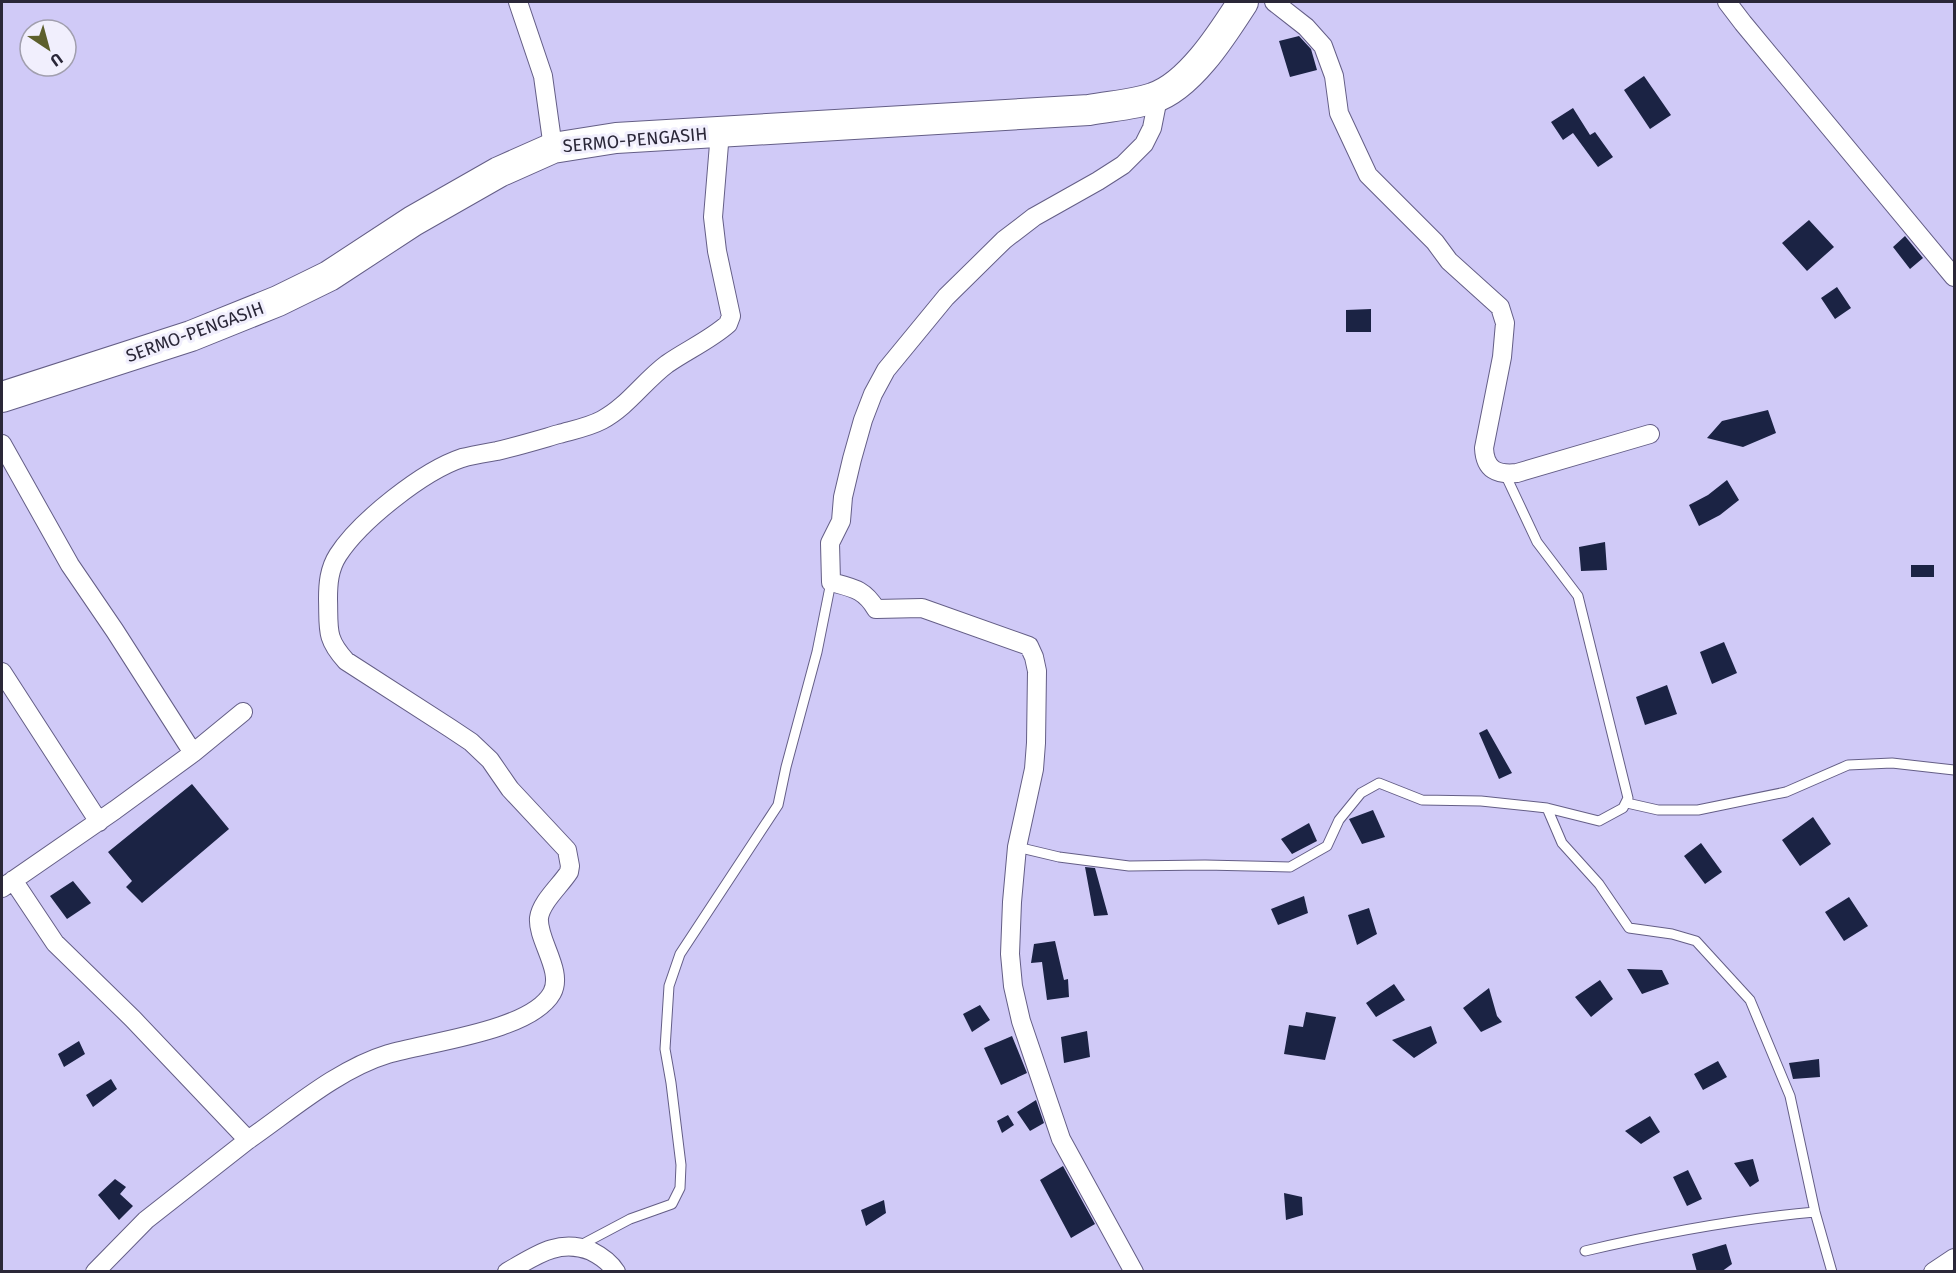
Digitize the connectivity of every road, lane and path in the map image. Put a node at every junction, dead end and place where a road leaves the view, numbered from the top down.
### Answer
1 (518, 2) edge
2 (1243, 2) edge
3 (1274, 2) edge
4 (1727, 2) edge
5 (1154, 98) junction
6 (720, 132) junction
7 (553, 148) junction
8 (1954, 277) edge
9 (2, 397) edge
10 (1650, 434) dead end
11 (2, 444) edge
12 (1505, 474) junction
13 (831, 582) junction
14 (2, 672) edge
15 (243, 712) dead end
16 (193, 753) junction
17 (1954, 770) edge
18 (1627, 803) junction
19 (1547, 808) junction
20 (99, 822) junction
21 (1017, 847) junction
22 (7, 884) edge
23 (248, 1140) junction
24 (1815, 1212) junction
25 (579, 1246) junction
26 (1585, 1251) dead end
27 (1954, 1258) edge
28 (95, 1272) edge
29 (507, 1272) edge
30 (616, 1272) edge
31 (1134, 1272) edge
32 (1832, 1272) edge
33 (1933, 1272) edge

1 - 7 street
2 - 5 main road, SERMO-PENGASIH
3 - 12 street
4 - 8 street
5 - 6 main road, SERMO-PENGASIH
5 - 13 street
6 - 7 main road, SERMO-PENGASIH
6 - 23 street
7 - 9 main road, SERMO-PENGASIH
10 - 12 street
11 - 16 street
12 - 18 lane
13 - 21 street
13 - 25 lane
14 - 20 street
15 - 16 street
16 - 20 street
17 - 18 lane
18 - 19 lane
19 - 21 lane
19 - 24 lane
20 - 22 street
21 - 31 street
22 - 23 street
23 - 28 street
24 - 26 lane
24 - 32 lane
25 - 29 street
25 - 30 street
27 - 33 street

